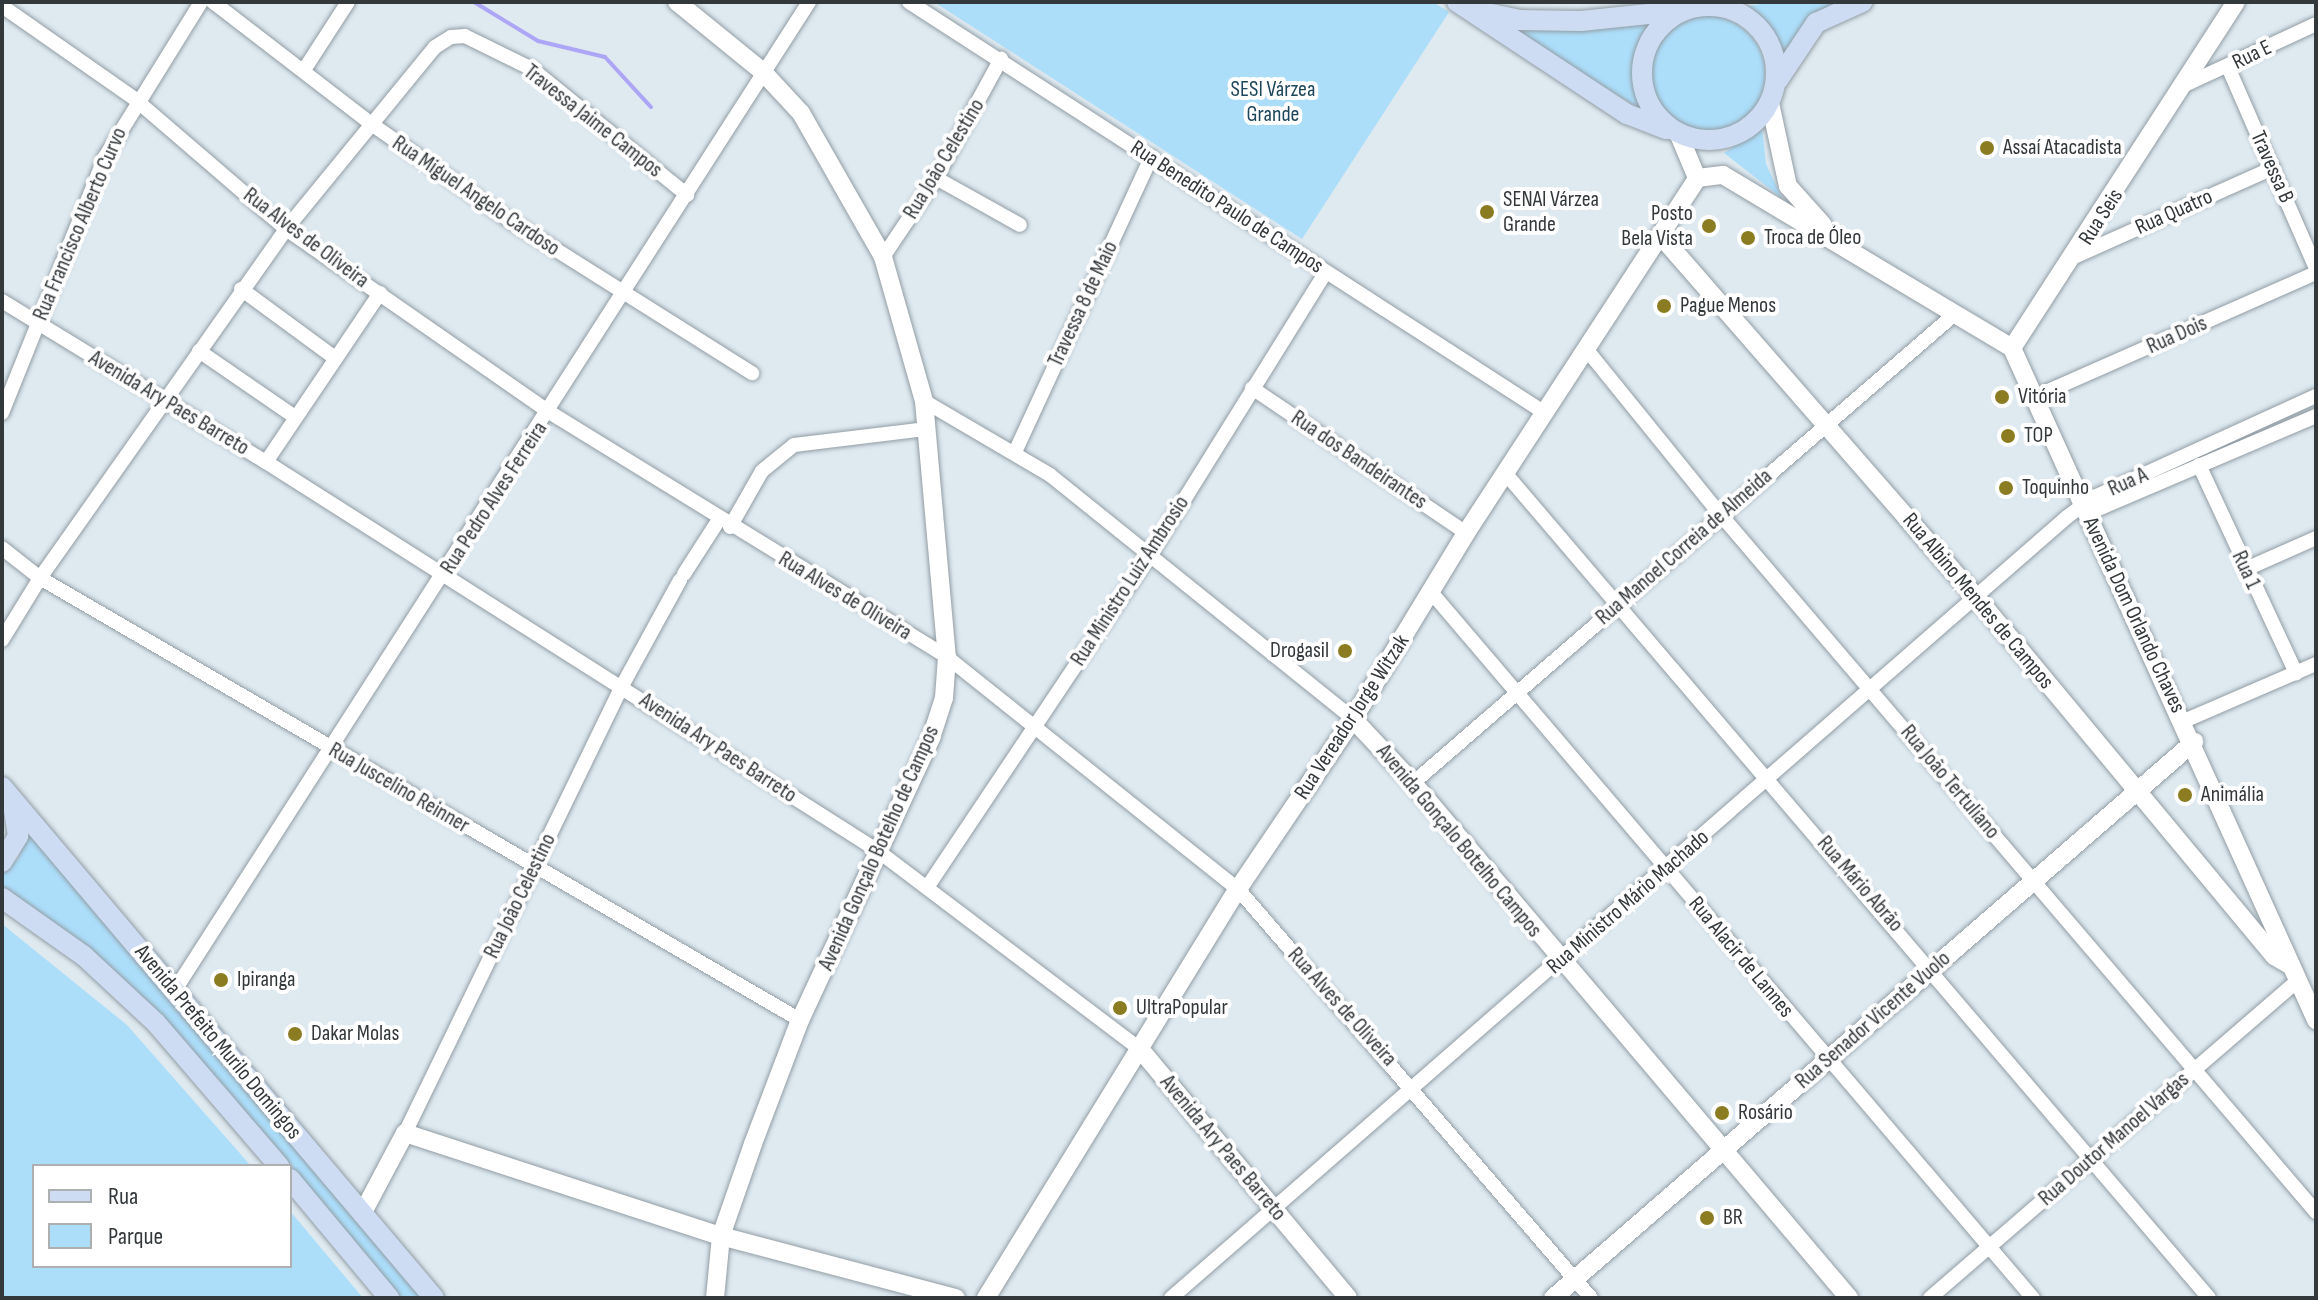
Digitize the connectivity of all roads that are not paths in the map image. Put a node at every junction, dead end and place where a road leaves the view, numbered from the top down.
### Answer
1 (201, 2) edge
2 (214, 2) edge
3 (348, 2) edge
4 (677, 2) edge
5 (809, 2) edge
6 (909, 2) edge
7 (1862, 2) edge
8 (2236, 2) edge
9 (1733, 4) edge
10 (1462, 5) edge
11 (2, 6) edge
12 (1681, 11) junction
13 (2316, 24) edge
14 (1001, 59) junction
15 (2228, 67) junction
16 (304, 70) junction
17 (762, 71) junction
18 (2187, 84) junction
19 (1773, 93) junction
20 (136, 100) junction
21 (370, 123) junction
22 (1675, 133) junction
23 (1151, 157) junction
24 (2273, 168) junction
25 (936, 178) junction
26 (1697, 178) junction
27 (687, 195) junction
28 (1020, 225) dead end
29 (286, 229) junction
30 (1661, 236) junction
31 (1843, 243) junction
32 (2076, 256) junction
33 (883, 257) junction
34 (2316, 271) edge
35 (1326, 272) junction
36 (241, 289) junction
37 (619, 291) junction
38 (380, 293) junction
39 (2, 301) edge
40 (1956, 313) junction
41 (37, 323) junction
42 (2012, 348) junction
43 (1587, 350) junction
44 (199, 351) junction
45 (335, 358) junction
46 (752, 373) dead end
47 (1252, 388) junction
48 (2037, 396) junction
49 (2316, 396) edge
50 (166, 401) junction
51 (924, 401) junction
52 (2287, 409) junction
53 (549, 412) junction
54 (2, 413) edge
55 (1545, 413) junction
56 (2316, 416) edge
57 (295, 417) junction
58 (1827, 423) junction
59 (2295, 425) junction
60 (927, 429) junction
61 (1015, 452) junction
62 (266, 462) junction
63 (2199, 465) junction
64 (1506, 474) junction
65 (2084, 508) junction
66 (1720, 514) junction
67 (724, 524) junction
68 (1466, 533) junction
69 (2316, 538) edge
70 (2, 548) edge
71 (1151, 553) junction
72 (2246, 569) junction
73 (443, 576) junction
74 (40, 578) junction
75 (1431, 592) junction
76 (1977, 598) junction
77 (1619, 602) junction
78 (2, 640) edge
79 (947, 657) junction
80 (2316, 664) edge
81 (2296, 673) junction
82 (622, 686) junction
83 (1873, 691) junction
84 (1517, 693) junction
85 (1353, 719) junction
86 (2184, 721) junction
87 (1035, 725) junction
88 (2194, 742) junction
89 (333, 750) junction
90 (1770, 780) junction
91 (1413, 783) junction
92 (2137, 791) junction
93 (6, 792) edge
94 (878, 851) junction
95 (2, 862) edge
96 (535, 865) junction
97 (1667, 869) junction
98 (2033, 880) junction
99 (928, 886) junction
100 (1238, 889) junction
101 (2, 898) edge
102 (1559, 961) junction
103 (1932, 968) junction
104 (2295, 973) junction
105 (175, 990) junction
106 (800, 1020) junction
107 (2316, 1020) edge
108 (1140, 1049) junction
109 (1829, 1060) junction
110 (2194, 1068) junction
111 (1415, 1089) junction
112 (405, 1133) junction
113 (1721, 1150) junction
114 (2091, 1159) junction
115 (277, 1164) edge
116 (292, 1181) edge
117 (1275, 1210) junction
118 (2316, 1212) edge
119 (362, 1214) junction
120 (721, 1236) junction
121 (1990, 1247) junction
122 (1575, 1279) junction
123 (389, 1298) edge
124 (434, 1298) edge
125 (715, 1298) edge
126 (956, 1298) edge
127 (986, 1298) edge
128 (1171, 1298) edge
129 (1348, 1298) edge
130 (1553, 1298) edge
131 (1591, 1298) edge
132 (1849, 1298) edge
133 (1930, 1298) edge
134 (2033, 1298) edge
135 (2209, 1298) edge

1 - 20 street, Rua Francisco Alberto Curvo
2 - 16 street, Rua Miguel Angelo Cardoso
3 - 16 street
4 - 17 street, Avenida Gonçalo Botelho de Campos
5 - 17 street, Rua Pedro Alves Ferreira
6 - 14 street, Rua Benedito Paulo de Campos
7 - 19 main road
8 - 18 street, Rua Seis
9 - 12 main road
9 - 19 main road
10 - 12 main road
10 - 22 main road
11 - 20 street, Rua Alves de Oliveira
12 - 22 main road
13 - 15 street, Rua E
14 - 23 street, Rua Benedito Paulo de Campos
14 - 25 street, Rua João Celestino
15 - 18 street, Rua E
15 - 24 street, Travessa B
16 - 21 street, Rua Miguel Angelo Cardoso
17 - 27 street, Rua Pedro Alves Ferreira
17 - 33 street, Avenida Gonçalo Botelho de Campos
18 - 32 street, Rua Seis
19 - 22 main road
19 - 31 street
20 - 29 street, Rua Alves de Oliveira
20 - 41 street, Rua Francisco Alberto Curvo
21 - 27 street, Travessa Jaime Campos
21 - 29 street
21 - 37 street, Rua Miguel Angelo Cardoso
22 - 26 street
23 - 35 street, Rua Benedito Paulo de Campos
23 - 61 street, Travessa 8 de Maio
24 - 32 street, Rua Quatro
24 - 34 street, Travessa B
25 - 28 street
25 - 33 street, Rua João Celestino
26 - 30 street, Rua Vereador Jorge Witzak
26 - 31 street
27 - 37 street, Rua Pedro Alves Ferreira
29 - 36 street
29 - 38 street, Rua Alves de Oliveira
30 - 43 street, Rua Vereador Jorge Witzak
30 - 58 street, Rua Albino Mendes de Campos
31 - 40 street
32 - 42 street, Rua Seis
33 - 51 street, Avenida Gonçalo Botelho de Campos
34 - 48 street, Rua Dois
35 - 47 street, Rua Ministro Luiz Ambrosio
35 - 55 street, Rua Benedito Paulo de Campos
36 - 44 street
36 - 45 street
37 - 46 street, Rua Miguel Angelo Cardoso
37 - 53 street, Rua Pedro Alves Ferreira
38 - 45 street
38 - 53 street, Rua Alves de Oliveira
39 - 41 street, Avenida Ary Paes Barreto
40 - 42 street
40 - 58 street, Rua Manoel Correia de Almeida
41 - 50 street, Avenida Ary Paes Barreto
41 - 54 street, Rua Francisco Alberto Curvo
42 - 48 street, Avenida Dom Orlando Chaves
43 - 55 street, Rua Vereador Jorge Witzak
43 - 66 street, Rua João Tertuliano
44 - 50 street
44 - 57 street
45 - 57 street
47 - 68 street, Rua dos Bandeirantes
47 - 71 street, Rua Ministro Luiz Ambrosio
48 - 65 street, Avenida Dom Orlando Chaves
49 - 52 street, Rua A
50 - 62 street, Avenida Ary Paes Barreto
50 - 74 street
51 - 60 street, Avenida Gonçalo Botelho de Campos
51 - 61 street, Avenida Gonçalo Botelho Campos
52 - 59 street
52 - 65 street, Rua A
53 - 67 street, Rua Alves de Oliveira
53 - 73 street, Rua Pedro Alves Ferreira
55 - 64 street, Rua Vereador Jorge Witzak
56 - 59 street, Rua A
57 - 62 street
58 - 66 street, Rua Manoel Correia de Almeida
58 - 76 street, Rua Albino Mendes de Campos
59 - 63 street, Rua A
60 - 67 street, Rua João Celestino
60 - 79 street, Avenida Gonçalo Botelho de Campos
61 - 71 street, Avenida Gonçalo Botelho Campos
62 - 73 street, Avenida Ary Paes Barreto
63 - 65 street, Rua A
63 - 72 street, Rua 1
64 - 68 street, Rua Vereador Jorge Witzak
64 - 77 street, Rua Mário Abrão
65 - 76 street, Rua Ministro Mário Machado
65 - 86 street, Avenida Dom Orlando Chaves
66 - 77 street, Rua Manoel Correia de Almeida
66 - 83 street, Rua João Tertuliano
67 - 79 street, Rua Alves de Oliveira
67 - 82 street, Rua João Celestino
68 - 75 street, Rua Vereador Jorge Witzak
69 - 72 street
70 - 74 street, Rua Juscelino Reinner
71 - 85 street, Avenida Gonçalo Botelho Campos
71 - 87 street, Rua Ministro Luiz Ambrosio
72 - 81 street, Rua 1
73 - 82 street, Avenida Ary Paes Barreto
73 - 89 street, Rua Pedro Alves Ferreira
74 - 78 street
74 - 89 street, Rua Juscelino Reinner
75 - 84 street, Rua Alacir de Lannes
75 - 85 street, Rua Vereador Jorge Witzak
76 - 83 street, Rua Ministro Mário Machado
76 - 92 street, Rua Albino Mendes de Campos
77 - 84 street, Rua Manoel Correia de Almeida
77 - 90 street, Rua Mário Abrão
79 - 87 street, Rua Alves de Oliveira
79 - 94 street, Avenida Gonçalo Botelho de Campos
80 - 81 street
81 - 86 street
82 - 94 street, Avenida Ary Paes Barreto
82 - 96 street, Rua João Celestino
83 - 90 street, Rua Ministro Mário Machado
83 - 98 street, Rua João Tertuliano
84 - 91 street, Rua Manoel Correia de Almeida
84 - 97 street, Rua Alacir de Lannes
85 - 91 street, Avenida Gonçalo Botelho Campos
85 - 100 street, Rua Vereador Jorge Witzak
86 - 88 street, Avenida Dom Orlando Chaves
87 - 99 street, Rua Ministro Luiz Ambrosio
87 - 100 street, Rua Alves de Oliveira
88 - 92 street, Rua Senador Vicente Vuolo
88 - 104 street, Avenida Dom Orlando Chaves
89 - 96 street, Rua Juscelino Reinner
89 - 105 street, Rua Pedro Alves Ferreira
90 - 97 street, Rua Ministro Mário Machado
90 - 103 street, Rua Mário Abrão
91 - 102 street, Avenida Gonçalo Botelho Campos
92 - 98 street, Rua Senador Vicente Vuolo
92 - 104 street, Rua Albino Mendes de Campos
93 - 95 main road
93 - 105 main road, Avenida Prefeito Murilo Domingos
94 - 99 street, Avenida Ary Paes Barreto
94 - 106 street, Avenida Gonçalo Botelho de Campos
96 - 106 street, Rua Juscelino Reinner
96 - 112 street, Rua João Celestino
97 - 102 street, Rua Ministro Mário Machado
97 - 109 street, Rua Alacir de Lannes
98 - 103 street, Rua Senador Vicente Vuolo
98 - 110 street, Rua João Tertuliano
99 - 108 street, Avenida Ary Paes Barreto
100 - 108 street, Rua Vereador Jorge Witzak
100 - 111 street, Rua Alves de Oliveira
101 - 115 main road, Avenida Prefeito Murilo Domingos
102 - 111 street, Rua Ministro Mário Machado
102 - 113 street, Avenida Gonçalo Botelho Campos
103 - 109 street, Rua Senador Vicente Vuolo
103 - 114 street, Rua Mário Abrão
104 - 107 street, Avenida Dom Orlando Chaves
104 - 110 street, Rua Doutor Manoel Vargas
105 - 119 main road, Avenida Prefeito Murilo Domingos
106 - 120 street, Avenida Gonçalo Botelho de Campos
108 - 117 street, Avenida Ary Paes Barreto
108 - 127 street, Rua Vereador Jorge Witzak
109 - 113 street, Rua Senador Vicente Vuolo
109 - 121 street, Rua Alacir de Lannes
110 - 114 street, Rua Doutor Manoel Vargas
110 - 118 street, Rua João Tertuliano
111 - 117 street, Rua Ministro Mário Machado
111 - 122 street, Rua Alves de Oliveira
112 - 119 street, Rua João Celestino
112 - 120 street
113 - 122 street, Rua Senador Vicente Vuolo
113 - 132 street, Avenida Gonçalo Botelho Campos
114 - 121 street, Rua Doutor Manoel Vargas
114 - 135 street, Rua Mário Abrão
116 - 123 main road
117 - 128 street, Rua Ministro Mário Machado
117 - 129 street, Avenida Ary Paes Barreto
119 - 124 main road, Avenida Prefeito Murilo Domingos
120 - 125 street, Avenida Gonçalo Botelho de Campos
120 - 126 street
121 - 133 street, Rua Doutor Manoel Vargas
121 - 134 street, Rua Alacir de Lannes
122 - 130 street, Rua Senador Vicente Vuolo
122 - 131 street, Rua Alves de Oliveira

